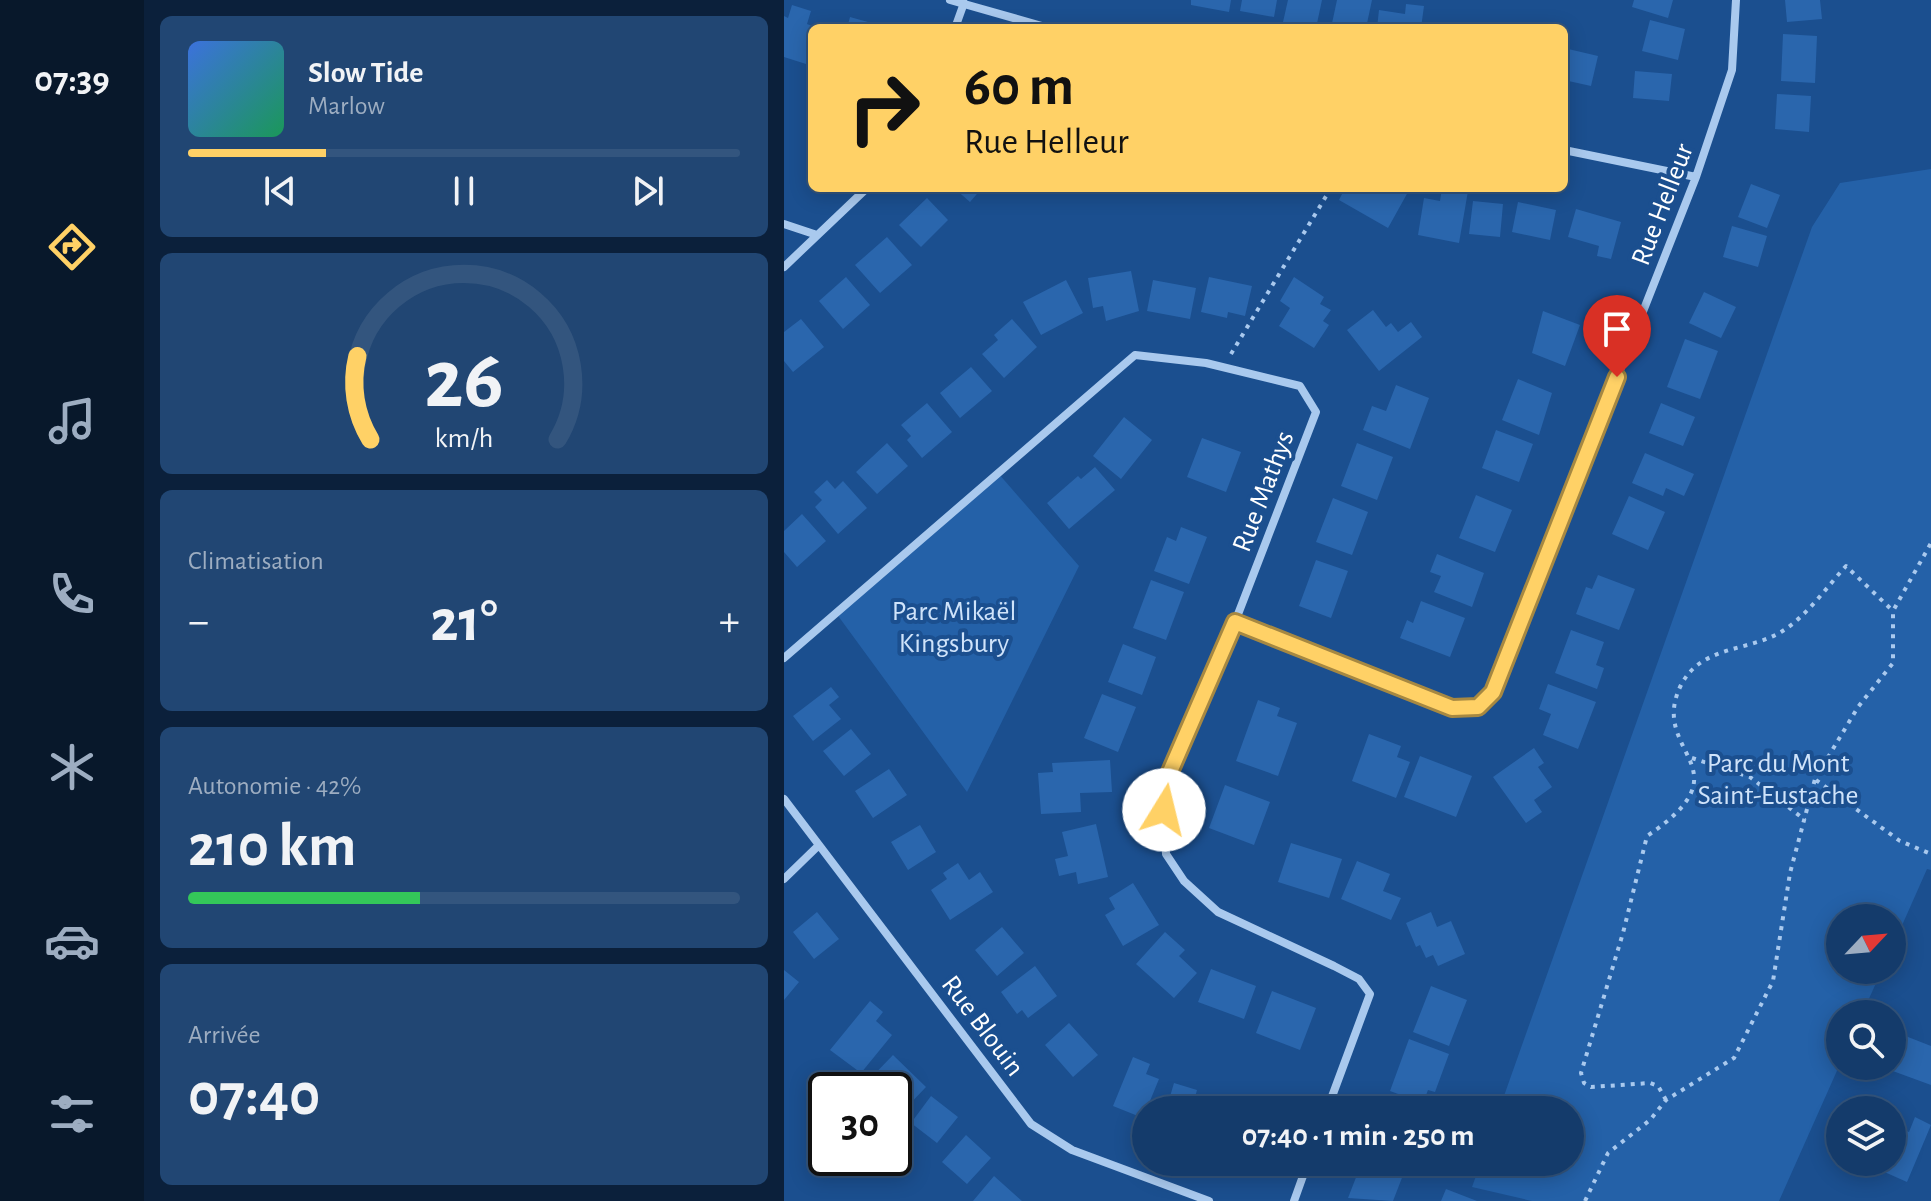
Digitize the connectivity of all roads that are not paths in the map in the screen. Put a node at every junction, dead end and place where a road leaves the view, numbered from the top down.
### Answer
1 (950, 0) edge
2 (1736, 0) edge
3 (965, 2) edge
4 (957, 24) edge
5 (1036, 24) edge
6 (1568, 151) edge
7 (1696, 177) junction
8 (863, 192) edge
9 (784, 224) edge
10 (817, 235) junction
11 (784, 267) edge
12 (1235, 622) junction
13 (784, 658) edge
14 (784, 799) edge
15 (819, 845) junction
16 (784, 879) edge
17 (1332, 1096) edge
18 (1303, 1176) edge
19 (1209, 1201) edge
20 (1294, 1201) edge

1 - 3 street
2 - 7 street, Rue Helleur
3 - 4 street
3 - 5 street
6 - 7 street
7 - 12 street, Rue Helleur
8 - 10 street
9 - 10 street
10 - 11 street
12 - 13 street, Rue Mathys
12 - 17 street, Rue Mathys
14 - 15 street, Rue Blouin
15 - 16 street
15 - 19 street, Rue Blouin
18 - 20 street

